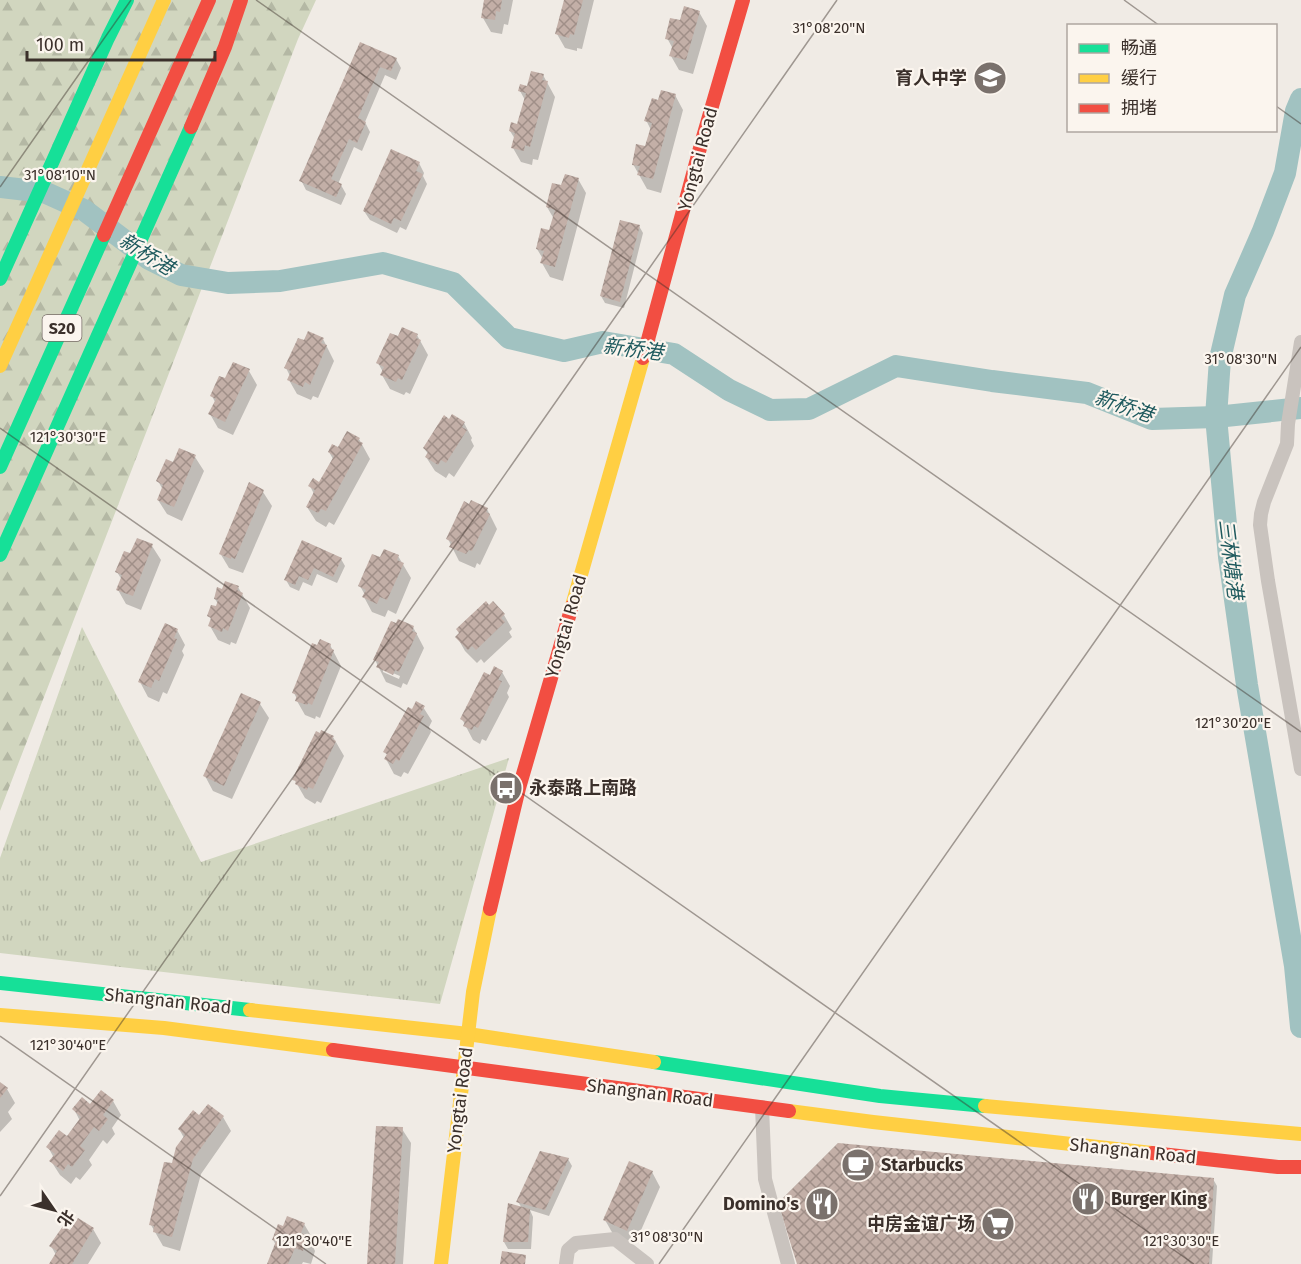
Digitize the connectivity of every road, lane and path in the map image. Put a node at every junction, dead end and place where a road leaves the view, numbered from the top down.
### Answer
1 (127, 0) edge
2 (164, 0) edge
3 (209, 0) edge
4 (241, 0) edge
5 (743, 0) edge
6 (0, 279) edge
7 (1301, 342) edge
8 (0, 366) edge
9 (0, 467) edge
10 (0, 555) edge
11 (1301, 769) edge
12 (0, 983) edge
13 (0, 1015) edge
14 (468, 1034) junction
15 (463, 1069) junction
16 (762, 1107) junction
17 (1301, 1134) edge
18 (1301, 1167) edge
19 (441, 1264) edge
20 (566, 1264) edge
21 (647, 1264) edge
22 (788, 1264) edge

1 - 6 main road
2 - 8 main road, S20
3 - 9 main road, S20
4 - 10 main road
5 - 14 main road, Yongtai Road
7 - 11 street
12 - 14 main road, Shangnan Road
13 - 15 main road, Shangnan Road
14 - 15 main road, Yongtai Road
14 - 17 main road, Shangnan Road
15 - 16 main road, Shangnan Road
15 - 19 main road, Yongtai Road
16 - 18 main road, Shangnan Road
16 - 22 street
20 - 21 street

